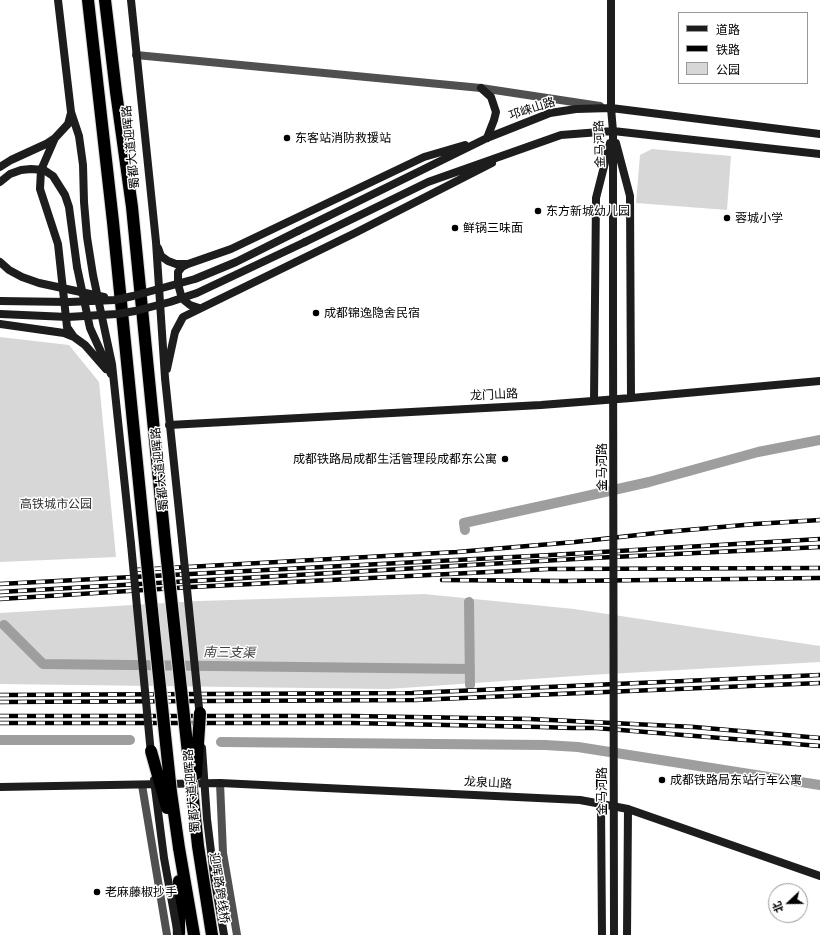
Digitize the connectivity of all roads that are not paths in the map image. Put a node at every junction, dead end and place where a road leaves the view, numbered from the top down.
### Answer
1 (58, 0) edge
2 (88, 0) edge
3 (105, 0) edge
4 (131, 0) edge
5 (611, 0) edge
6 (136, 55) junction
7 (481, 88) junction
8 (611, 108) junction
9 (71, 112) junction
10 (613, 131) junction
11 (820, 134) edge
12 (55, 138) junction
13 (487, 138) junction
14 (517, 149) junction
15 (820, 154) edge
16 (0, 167) edge
17 (0, 182) edge
18 (156, 242) junction
19 (0, 262) edge
20 (188, 264) junction
21 (115, 300) junction
22 (0, 301) edge
23 (200, 308) junction
24 (0, 314) edge
25 (0, 324) edge
26 (74, 337) junction
27 (111, 373) junction
28 (165, 378) junction
29 (820, 381) edge
30 (631, 398) junction
31 (594, 401) junction
32 (169, 425) junction
33 (119, 426) junction
34 (200, 713) junction
35 (150, 750) junction
36 (220, 783) junction
37 (142, 785) junction
38 (0, 787) edge
39 (601, 804) junction
40 (194, 808) junction
41 (628, 809) junction
42 (179, 848) junction
43 (820, 876) edge
44 (219, 934) edge
45 (167, 935) edge
46 (178, 935) edge
47 (194, 935) edge
48 (237, 935) edge
49 (602, 935) edge
50 (614, 935) edge
51 (627, 935) edge

1 - 9 street
2 - 42 highway, 蜀都大道迎晖路, bridge
3 - 40 highway, 蜀都大道迎晖路, bridge
4 - 6 street, 蜀都大道迎晖路
5 - 8 street, 金马河路
6 - 7 street
6 - 18 street, 蜀都大道迎晖路
7 - 8 street
7 - 13 street
8 - 10 street, 金马河路
8 - 11 street, 邛崃山路
8 - 13 street, 邛崃山路
9 - 12 street
9 - 33 street
10 - 14 street
10 - 15 street
10 - 30 street
10 - 31 street
10 - 50 street, 金马河路, bridge
12 - 16 street
12 - 26 street
13 - 20 street
13 - 21 street, 邛崃山路, bridge
14 - 23 street
14 - 24 street, bridge
17 - 27 street, bridge
18 - 20 street
18 - 28 street, 蜀都大道迎晖路
19 - 21 street, bridge
20 - 23 street
21 - 22 street, 邛崃山路, bridge
23 - 28 street
25 - 26 street
26 - 27 street
27 - 33 street
28 - 32 street, 蜀都大道迎晖路
29 - 30 street, 龙门山路
30 - 31 street, 龙门山路
31 - 32 street, 龙门山路
32 - 34 street, 蜀都大道迎晖路, bridge
33 - 35 street, bridge
34 - 40 highway, bridge
34 - 44 street, 蜀都大道迎晖路, bridge
35 - 42 highway, bridge
35 - 46 street, bridge
36 - 37 street, 龙泉山路
36 - 39 street, 龙泉山路
36 - 48 street
37 - 38 street, 龙泉山路
37 - 45 street
39 - 41 street, 龙泉山路
39 - 49 street
40 - 44 highway, 蜀都大道迎晖路, bridge
41 - 43 street, 龙泉山路
41 - 51 street
42 - 46 highway, bridge
42 - 47 highway

